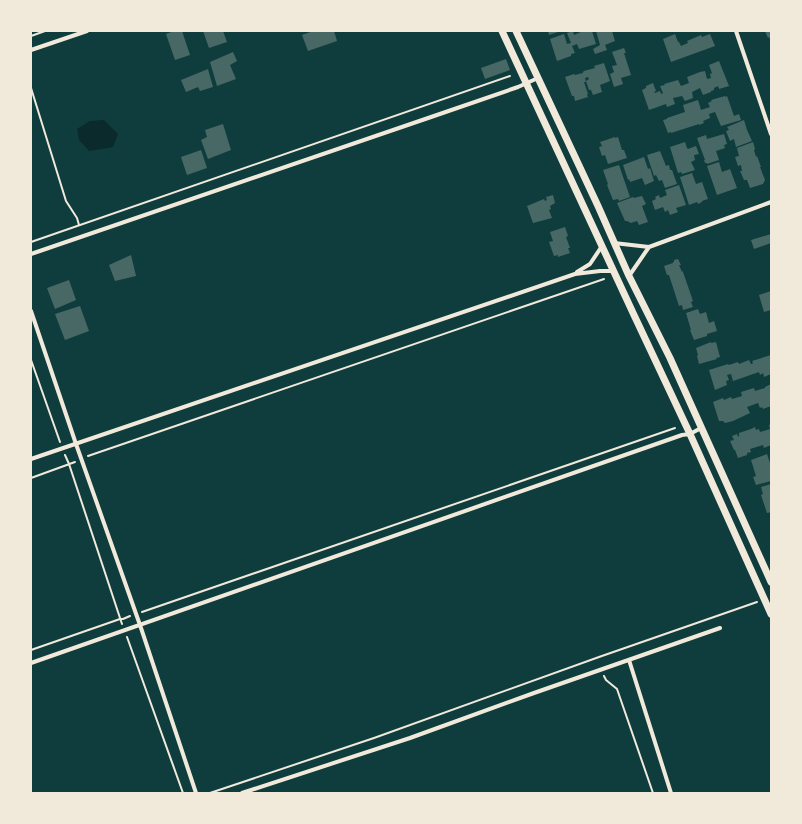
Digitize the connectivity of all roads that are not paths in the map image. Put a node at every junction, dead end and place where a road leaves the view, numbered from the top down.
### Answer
1 (87, 31) edge
2 (502, 31) edge
3 (516, 31) edge
4 (736, 31) edge
5 (31, 50) edge
6 (538, 78) junction
7 (527, 84) junction
8 (771, 134) edge
9 (771, 202) edge
10 (614, 243) junction
11 (602, 246) junction
12 (649, 247) junction
13 (31, 254) edge
14 (614, 271) junction
15 (575, 274) junction
16 (630, 276) junction
17 (31, 311) edge
18 (702, 428) junction
19 (690, 434) junction
20 (76, 444) junction
21 (31, 460) edge
22 (771, 582) edge
23 (771, 614) edge
24 (140, 625) junction
25 (720, 628) dead end
26 (629, 660) junction
27 (31, 663) edge
28 (196, 793) edge
29 (242, 793) edge
30 (671, 793) edge

1 - 5 street
2 - 7 main road
3 - 6 main road
4 - 8 street
6 - 7 street
6 - 10 main road
7 - 11 main road
7 - 13 street
9 - 12 street
10 - 12 street
10 - 16 main road
11 - 14 main road
11 - 15 street
12 - 16 street
14 - 15 street
14 - 19 main road
15 - 20 street
16 - 18 main road
17 - 20 street
18 - 19 street
18 - 22 main road
19 - 23 main road
19 - 24 street
20 - 21 street
20 - 24 street
24 - 27 street
24 - 28 street
25 - 26 street
26 - 29 street
26 - 30 street

